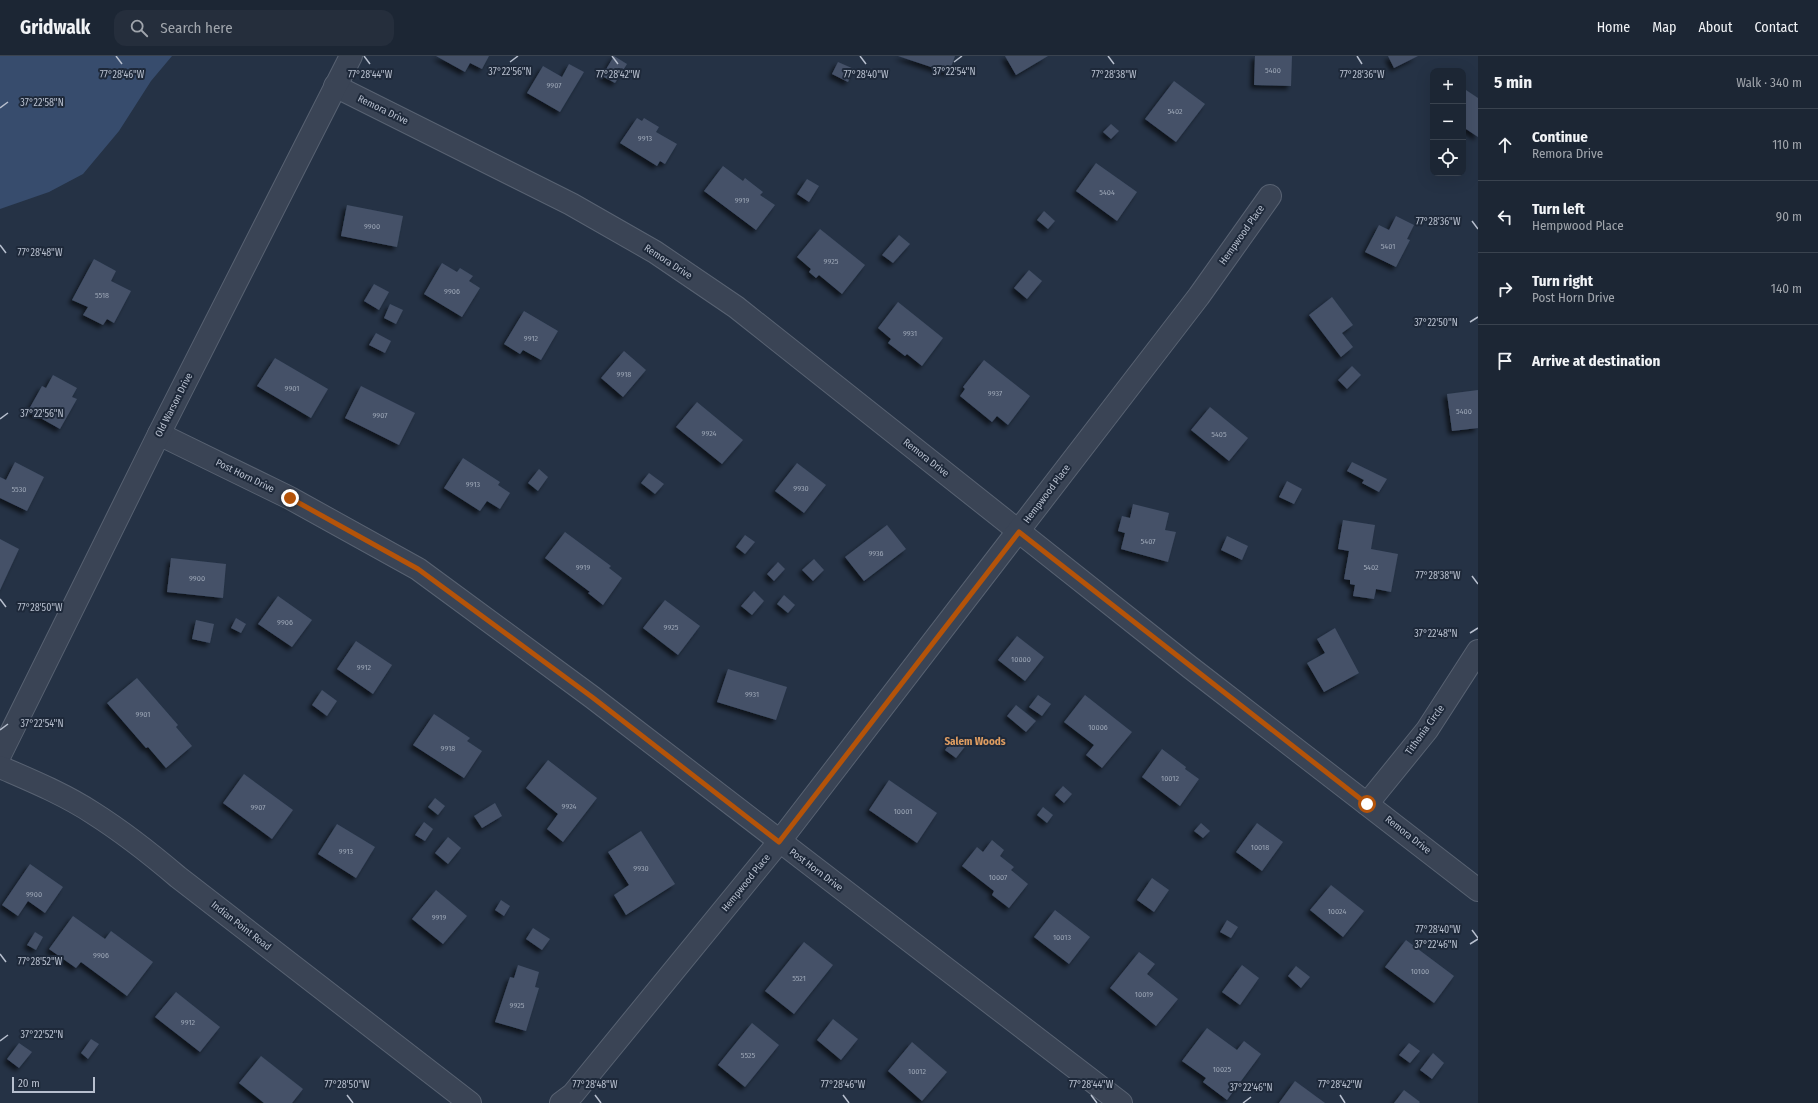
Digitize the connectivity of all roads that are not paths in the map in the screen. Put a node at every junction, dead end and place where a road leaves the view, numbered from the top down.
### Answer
1 (350, 56) edge
2 (335, 86) junction
3 (1270, 196) dead end
4 (159, 434) junction
5 (1019, 532) junction
6 (1478, 651) edge
7 (0, 755) edge
8 (0, 767) edge
9 (1367, 804) junction
10 (779, 842) junction
11 (1478, 890) edge
12 (470, 1103) edge
13 (561, 1103) edge
14 (1121, 1103) edge

1 - 2 street, Old Warson Drive
2 - 4 street, Old Warson Drive
2 - 5 street, Remora Drive
3 - 5 street, Hempwood Place
4 - 7 street, Old Warson Drive
4 - 10 street, Post Horn Drive
5 - 9 street, Remora Drive
5 - 10 street, Hempwood Place
6 - 9 street, Tithonia Circle
8 - 12 street, Indian Point Road
9 - 11 street, Remora Drive
10 - 13 street, Hempwood Place
10 - 14 street, Post Horn Drive

